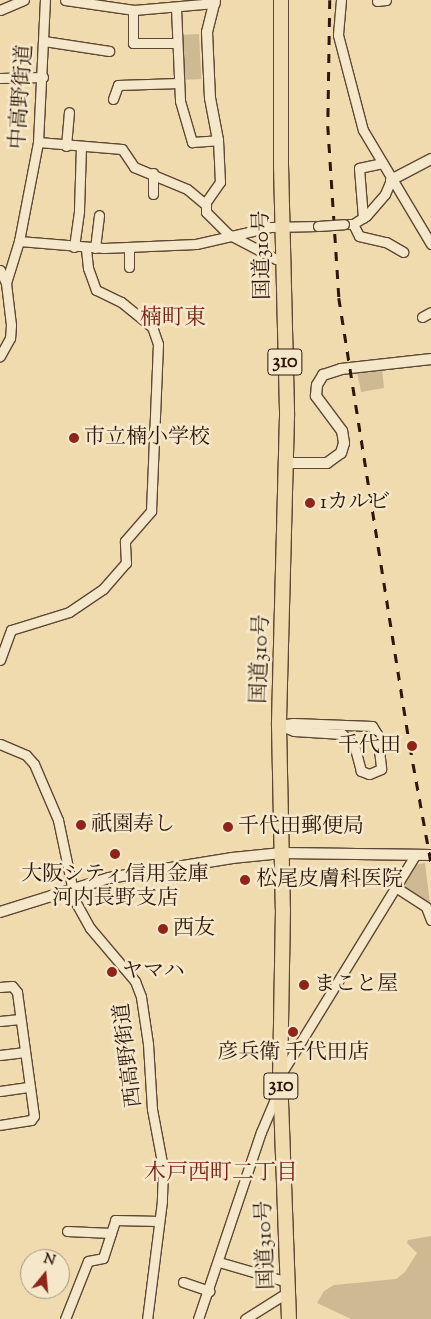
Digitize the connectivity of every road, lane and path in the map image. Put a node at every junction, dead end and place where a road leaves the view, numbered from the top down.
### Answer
1 (24, 0) edge
2 (45, 0) edge
3 (66, 0) edge
4 (281, 0) edge
5 (341, 0) edge
6 (215, 1) edge
7 (176, 8) junction
8 (0, 10) edge
9 (133, 10) junction
10 (44, 41) junction
11 (178, 43) junction
12 (109, 51) dead end
13 (43, 77) junction
14 (0, 78) edge
15 (179, 83) junction
16 (113, 99) dead end
17 (69, 112) dead end
18 (218, 140) junction
19 (38, 142) junction
20 (66, 146) junction
21 (81, 148) junction
22 (431, 160) edge
23 (382, 163) junction
24 (153, 173) junction
25 (391, 180) junction
26 (153, 194) dead end
27 (206, 205) junction
28 (99, 215) dead end
29 (363, 218) junction
30 (349, 224) junction
31 (283, 227) junction
32 (232, 234) junction
33 (19, 241) junction
34 (431, 244) edge
35 (74, 247) junction
36 (129, 247) junction
37 (91, 248) junction
38 (403, 252) dead end
39 (283, 258) junction
40 (129, 268) dead end
41 (2, 278) edge
42 (6, 294) junction
43 (0, 301) edge
44 (0, 356) edge
45 (431, 359) edge
46 (287, 463) junction
47 (0, 660) edge
48 (279, 725) junction
49 (0, 744) edge
50 (282, 853) junction
51 (431, 856) edge
52 (414, 857) junction
53 (397, 888) junction
54 (71, 889) junction
55 (0, 912) edge
56 (431, 920) edge
57 (0, 987) edge
58 (20, 1019) junction
59 (0, 1021) edge
60 (25, 1052) junction
61 (0, 1055) edge
62 (280, 1074) junction
63 (30, 1087) junction
64 (0, 1091) edge
65 (0, 1125) edge
66 (159, 1221) junction
67 (67, 1230) dead end
68 (111, 1233) junction
69 (218, 1262) junction
70 (183, 1282) dead end
71 (288, 1287) junction
72 (209, 1291) junction
73 (65, 1319) edge
74 (146, 1319) edge
75 (198, 1319) edge
76 (245, 1319) edge
77 (289, 1319) edge

1 - 8 street
2 - 10 street, 中高野街道
3 - 9 street
4 - 31 highway, 国道310号 / 310
5 - 23 street
6 - 7 street
6 - 18 street
7 - 9 street
7 - 11 street
9 - 11 street
10 - 12 street
10 - 13 street, 中高野街道
11 - 15 street
13 - 14 street
13 - 19 street, 中高野街道
15 - 16 street
15 - 18 street
17 - 20 street
18 - 27 street
19 - 20 street
19 - 33 street, 中高野街道
20 - 21 street
21 - 24 street
21 - 35 street
22 - 25 street
23 - 25 street
23 - 29 street
24 - 26 street
24 - 27 street
25 - 29 street
25 - 34 street
27 - 32 street
28 - 37 street
29 - 30 street
30 - 31 street, bridge
30 - 38 street
31 - 32 street
31 - 39 highway, 国道310号 / 310
32 - 36 street
32 - 39 street
33 - 35 street
33 - 41 street, 中高野街道
35 - 37 street
36 - 37 street
36 - 40 street
37 - 47 street
39 - 46 highway, 国道310号 / 310
41 - 42 street
42 - 43 street
42 - 44 street
45 - 46 street
46 - 48 highway, 国道310号 / 310
48 - 48 street
48 - 50 highway, 国道310号 / 310
49 - 54 street, 西高野街道
50 - 52 street
50 - 54 street
50 - 62 highway, 国道310号 / 310
51 - 52 street
52 - 53 street
53 - 56 street
53 - 62 street
54 - 55 street
54 - 66 street, 西高野街道
57 - 58 street
58 - 59 street
58 - 60 street
60 - 61 street
60 - 63 street
62 - 69 street
62 - 71 highway, 国道310号 / 310
63 - 64 street
63 - 65 street
66 - 68 street
66 - 74 street, 西高野街道
67 - 68 street
68 - 73 street
69 - 71 street
69 - 72 street
70 - 72 street
71 - 76 street
71 - 77 highway, 国道310号 / 310
72 - 75 street

